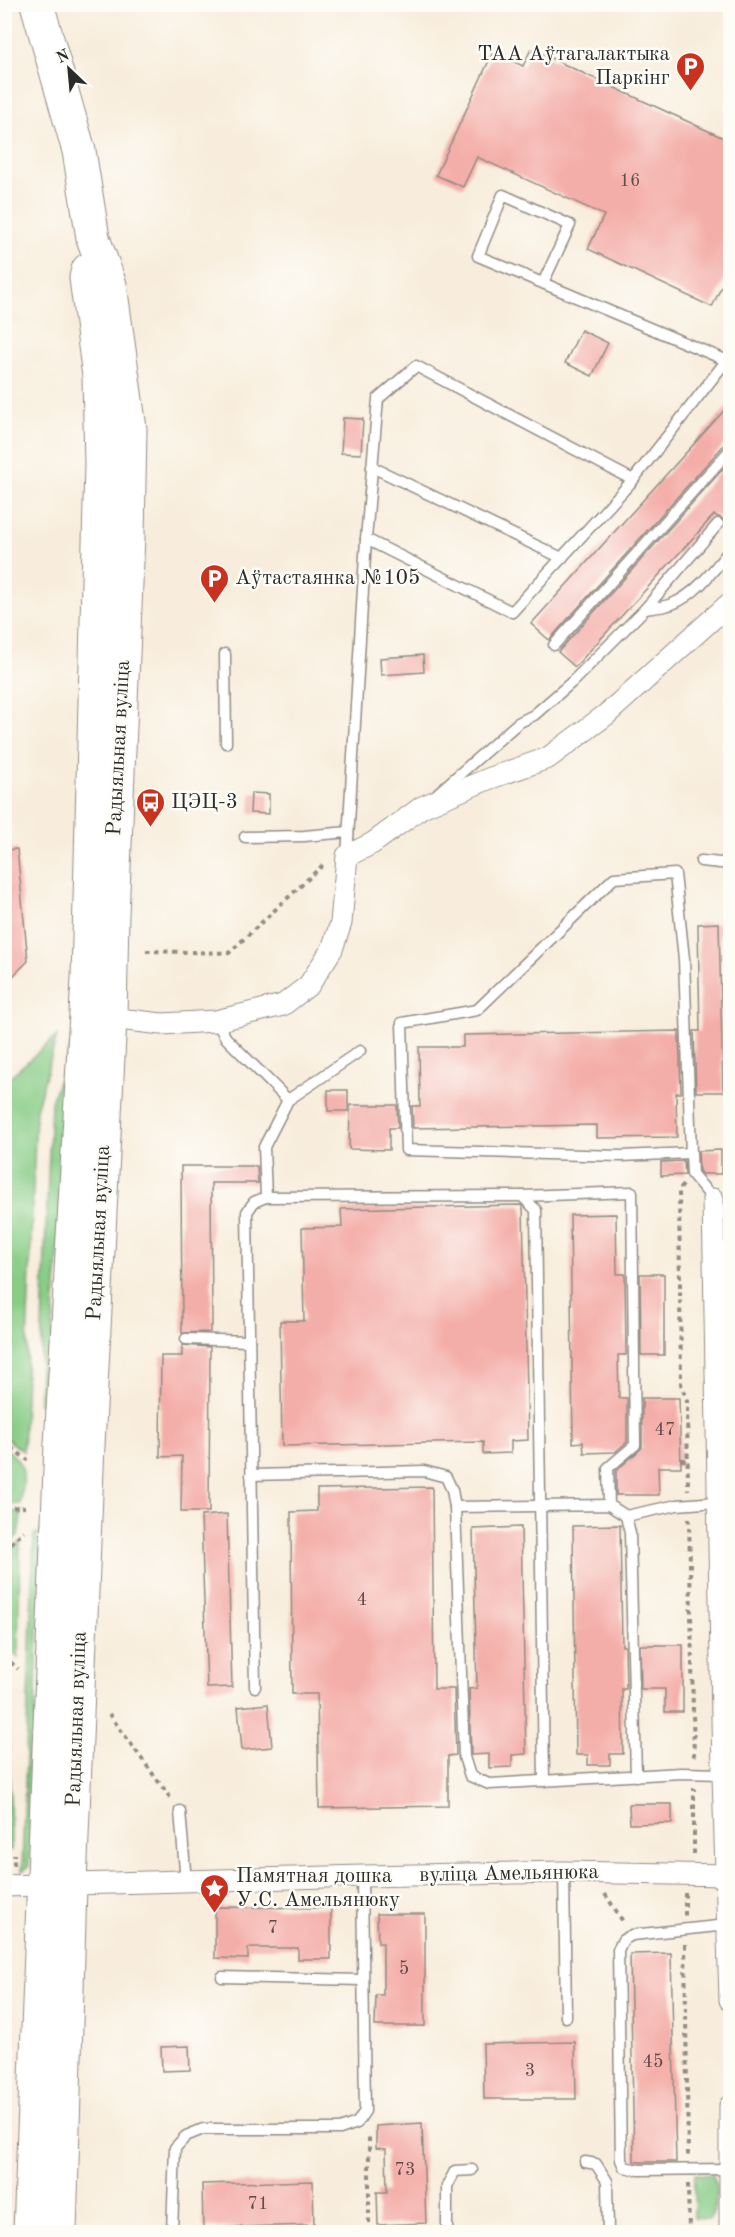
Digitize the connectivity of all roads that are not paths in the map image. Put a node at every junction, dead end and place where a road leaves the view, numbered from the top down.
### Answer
1 (37, 4) edge
2 (543, 283) junction
3 (729, 358) edge
4 (730, 450) edge
5 (372, 467) junction
6 (633, 480) junction
7 (718, 524) dead end
8 (366, 539) junction
9 (730, 550) edge
10 (562, 558) junction
11 (730, 603) edge
12 (645, 609) junction
13 (554, 645) dead end
14 (225, 654) dead end
15 (226, 743) dead end
16 (422, 807) junction
17 (348, 832) junction
18 (245, 837) dead end
19 (347, 856) junction
20 (701, 861) dead end
21 (730, 864) edge
22 (98, 1012) junction
23 (216, 1021) junction
24 (360, 1051) dead end
25 (288, 1100) junction
26 (691, 1153) junction
27 (522, 1196) junction
28 (266, 1197) junction
29 (713, 1199) joint
30 (186, 1339) dead end
31 (249, 1341) junction
32 (251, 1475) junction
33 (718, 1502) junction
34 (540, 1504) junction
35 (609, 1505) junction
36 (455, 1507) junction
37 (626, 1516) junction
38 (255, 1687) dead end
39 (723, 1774) junction
40 (636, 1776) junction
41 (544, 1781) junction
42 (180, 1811) road end
43 (564, 1872) junction
44 (726, 1875) junction
45 (362, 1876) junction
46 (186, 1882) junction
47 (57, 1885) junction
48 (4, 1886) edge
49 (728, 1925) junction
50 (222, 1977) dead end
51 (362, 1980) junction
52 (730, 2000) edge
53 (566, 2017) dead end
54 (730, 2106) edge
55 (585, 2162) dead end
56 (730, 2169) edge
57 (472, 2170) dead end
58 (30, 2232) edge
59 (60, 2232) edge
60 (172, 2232) edge
61 (447, 2232) edge
62 (608, 2232) edge
63 (730, 2232) edge

1 - 22 main road, Радыяльная вуліца
2 - 2 lane
2 - 3 lane
3 - 6 lane
4 - 13 lane
5 - 6 lane
5 - 8 lane
5 - 10 lane
6 - 10 lane
7 - 12 lane
8 - 10 lane
8 - 17 lane
9 - 12 lane
11 - 16 street
12 - 16 lane
14 - 15 lane
16 - 19 street
17 - 18 lane
17 - 19 lane
19 - 23 street
20 - 21 lane
22 - 23 street
22 - 47 main road, Радыяльная вуліца
23 - 25 lane
24 - 25 lane
25 - 28 lane
26 - 26 lane
26 - 29 lane
27 - 28 lane
27 - 34 lane
27 - 35 lane
28 - 31 lane
29 - 33 street
30 - 31 lane
31 - 32 lane
32 - 36 lane
32 - 38 lane
33 - 37 lane
33 - 39 street
34 - 35 lane
34 - 36 lane
34 - 41 lane
35 - 37 lane
36 - 41 lane
37 - 40 lane
39 - 40 lane
39 - 44 street
40 - 41 lane
42 - 46 lane
43 - 44 street, вуліца Амельянюка
43 - 45 street, вуліца Амельянюка
43 - 53 lane
44 - 49 street
45 - 46 street, вуліца Амельянюка
45 - 51 lane
46 - 47 street, вуліца Амельянюка
47 - 48 street, вуліца Амельянюка
47 - 58 main road, Радыяльная вуліца
47 - 59 main road, Радыяльная вуліца
49 - 52 street
49 - 56 lane
50 - 51 lane
51 - 60 lane
54 - 56 street
55 - 62 lane
56 - 63 street
57 - 61 lane

